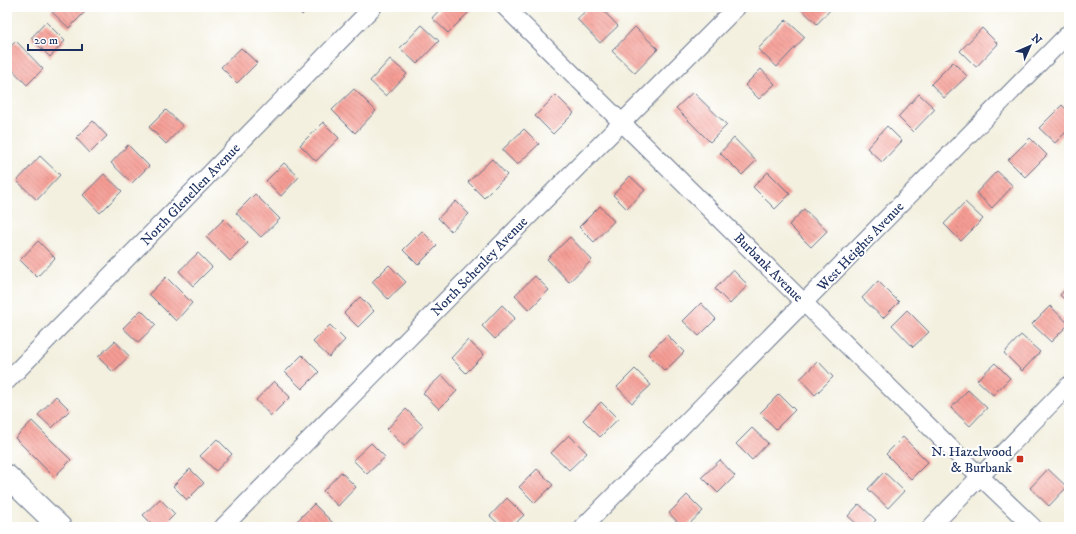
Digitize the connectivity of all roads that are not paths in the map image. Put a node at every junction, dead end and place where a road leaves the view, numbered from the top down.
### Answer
1 (373, 7) edge
2 (505, 7) edge
3 (737, 7) edge
4 (1069, 33) edge
5 (622, 122) junction
6 (804, 303) junction
7 (7, 381) edge
8 (1069, 385) edge
9 (7, 476) edge
10 (980, 477) junction
11 (60, 527) edge
12 (223, 527) edge
13 (583, 527) edge
14 (931, 527) edge
15 (1033, 527) edge

1 - 7 street, North Glenellen Avenue
2 - 5 street, Burbank Avenue
3 - 5 street, North Schenley Avenue
4 - 6 street, West Heights Avenue
5 - 6 street, Burbank Avenue
5 - 12 street, North Schenley Avenue
6 - 10 street, Burbank Avenue
6 - 13 street, West Heights Avenue
8 - 10 street
9 - 11 street
10 - 14 street
10 - 15 street, Burbank Avenue

